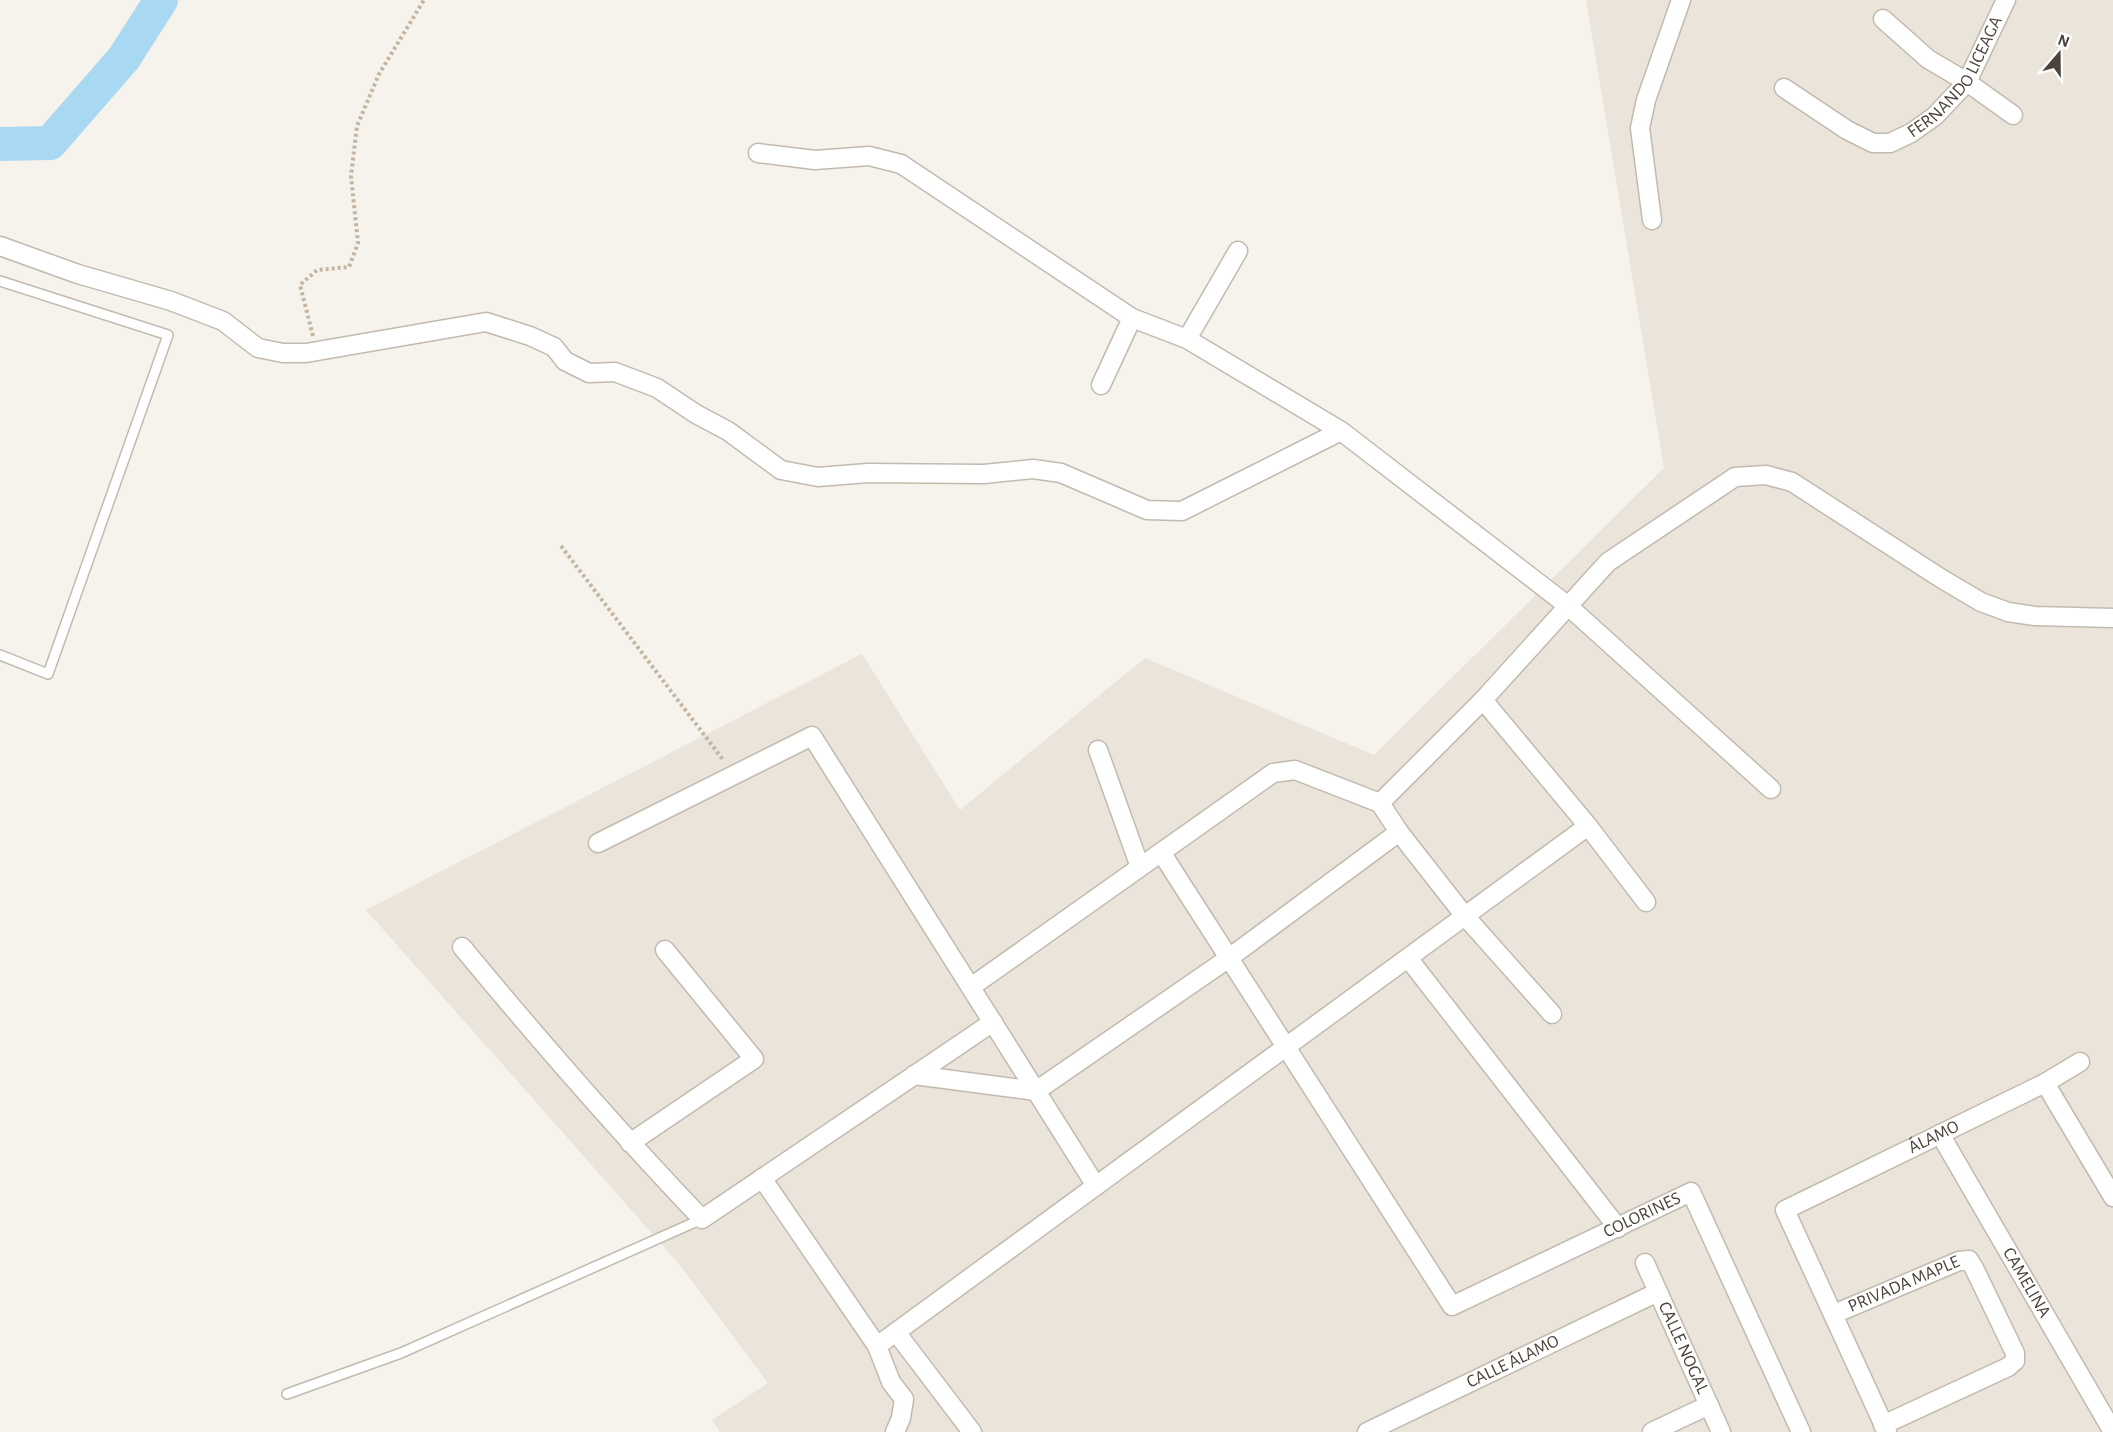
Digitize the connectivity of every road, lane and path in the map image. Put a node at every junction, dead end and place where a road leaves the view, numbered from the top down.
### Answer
1 (424, 0) edge
2 (1681, 0) edge
3 (2006, 0) edge
4 (1883, 19) dead end
5 (1967, 82) junction
6 (1784, 88) dead end
7 (2013, 115) dead end
8 (758, 153) dead end
9 (1652, 220) dead end
10 (0, 246) edge
11 (1238, 251) dead end
12 (0, 281) edge
13 (1132, 318) junction
14 (1187, 339) junction
15 (317, 351) junction
16 (1101, 385) dead end
17 (1341, 430) junction
18 (561, 546) dead end
19 (1567, 605) junction
20 (2113, 618) edge
21 (1, 657) edge
22 (1483, 700) junction
23 (1098, 750) dead end
24 (734, 775) junction
25 (1771, 789) dead end
26 (1380, 803) junction
27 (1588, 826) junction
28 (1399, 831) junction
29 (598, 843) dead end
30 (1161, 852) junction
31 (1140, 867) junction
32 (1646, 902) dead end
33 (1464, 915) junction
34 (462, 947) dead end
35 (665, 950) dead end
36 (1228, 958) junction
37 (1408, 958) junction
38 (971, 987) junction
39 (1552, 1014) dead end
40 (993, 1022) junction
41 (1287, 1046) junction
42 (2080, 1062) dead end
43 (914, 1075) junction
44 (2045, 1083) junction
45 (1036, 1091) junction
46 (1940, 1134) junction
47 (630, 1143) junction
48 (762, 1178) junction
49 (1096, 1185) junction
50 (2113, 1197) edge
51 (702, 1219) junction
52 (1618, 1228) junction
53 (1645, 1263) dead end
54 (1658, 1292) junction
55 (1834, 1314) junction
56 (896, 1332) junction
57 (877, 1346) junction
58 (288, 1394) dead end
59 (1709, 1406) junction
60 (1885, 1428) edge
61 (895, 1432) edge
62 (972, 1432) edge
63 (1367, 1432) edge
64 (1652, 1432) edge
65 (1721, 1432) edge
66 (1801, 1432) edge
67 (2113, 1432) edge

1 - 15 path
2 - 9 street
3 - 5 street, FERNANDO LICEAGA
4 - 5 street
5 - 6 street, FERNANDO LICEAGA
5 - 7 street
8 - 13 street
10 - 15 street
11 - 14 street
12 - 21 lane
13 - 14 street
13 - 16 street
14 - 17 street
15 - 17 street
17 - 19 street
18 - 24 path
19 - 20 street
19 - 22 street
19 - 25 street
22 - 26 street
22 - 27 street
23 - 31 street
24 - 29 street
24 - 38 street
26 - 28 street
26 - 30 street
27 - 32 street
27 - 33 street
28 - 33 street
28 - 36 street
30 - 31 street
30 - 36 street
31 - 38 street
33 - 37 street
33 - 39 street
34 - 47 street
35 - 47 street
36 - 41 street
36 - 45 street
37 - 41 street
37 - 52 street
38 - 40 street
40 - 43 street
40 - 45 street
41 - 49 street
41 - 52 street, COLORINES
42 - 44 street, ÁLAMO
43 - 45 street
43 - 48 street
44 - 46 street, ÁLAMO
44 - 50 street
45 - 49 street
46 - 55 street, ÁLAMO
46 - 67 street, CAMELINA
47 - 51 street
48 - 51 street
48 - 57 street
49 - 56 street
51 - 58 lane
52 - 66 street, COLORINES
53 - 54 street, CALLE NOGAL
54 - 59 street, CALLE NOGAL
54 - 63 street, CALLE ÁLAMO
55 - 60 street
55 - 60 street, PRIVADA MAPLE
56 - 57 street
56 - 62 street
57 - 61 street
59 - 64 street
59 - 65 street, CALLE NOGAL

